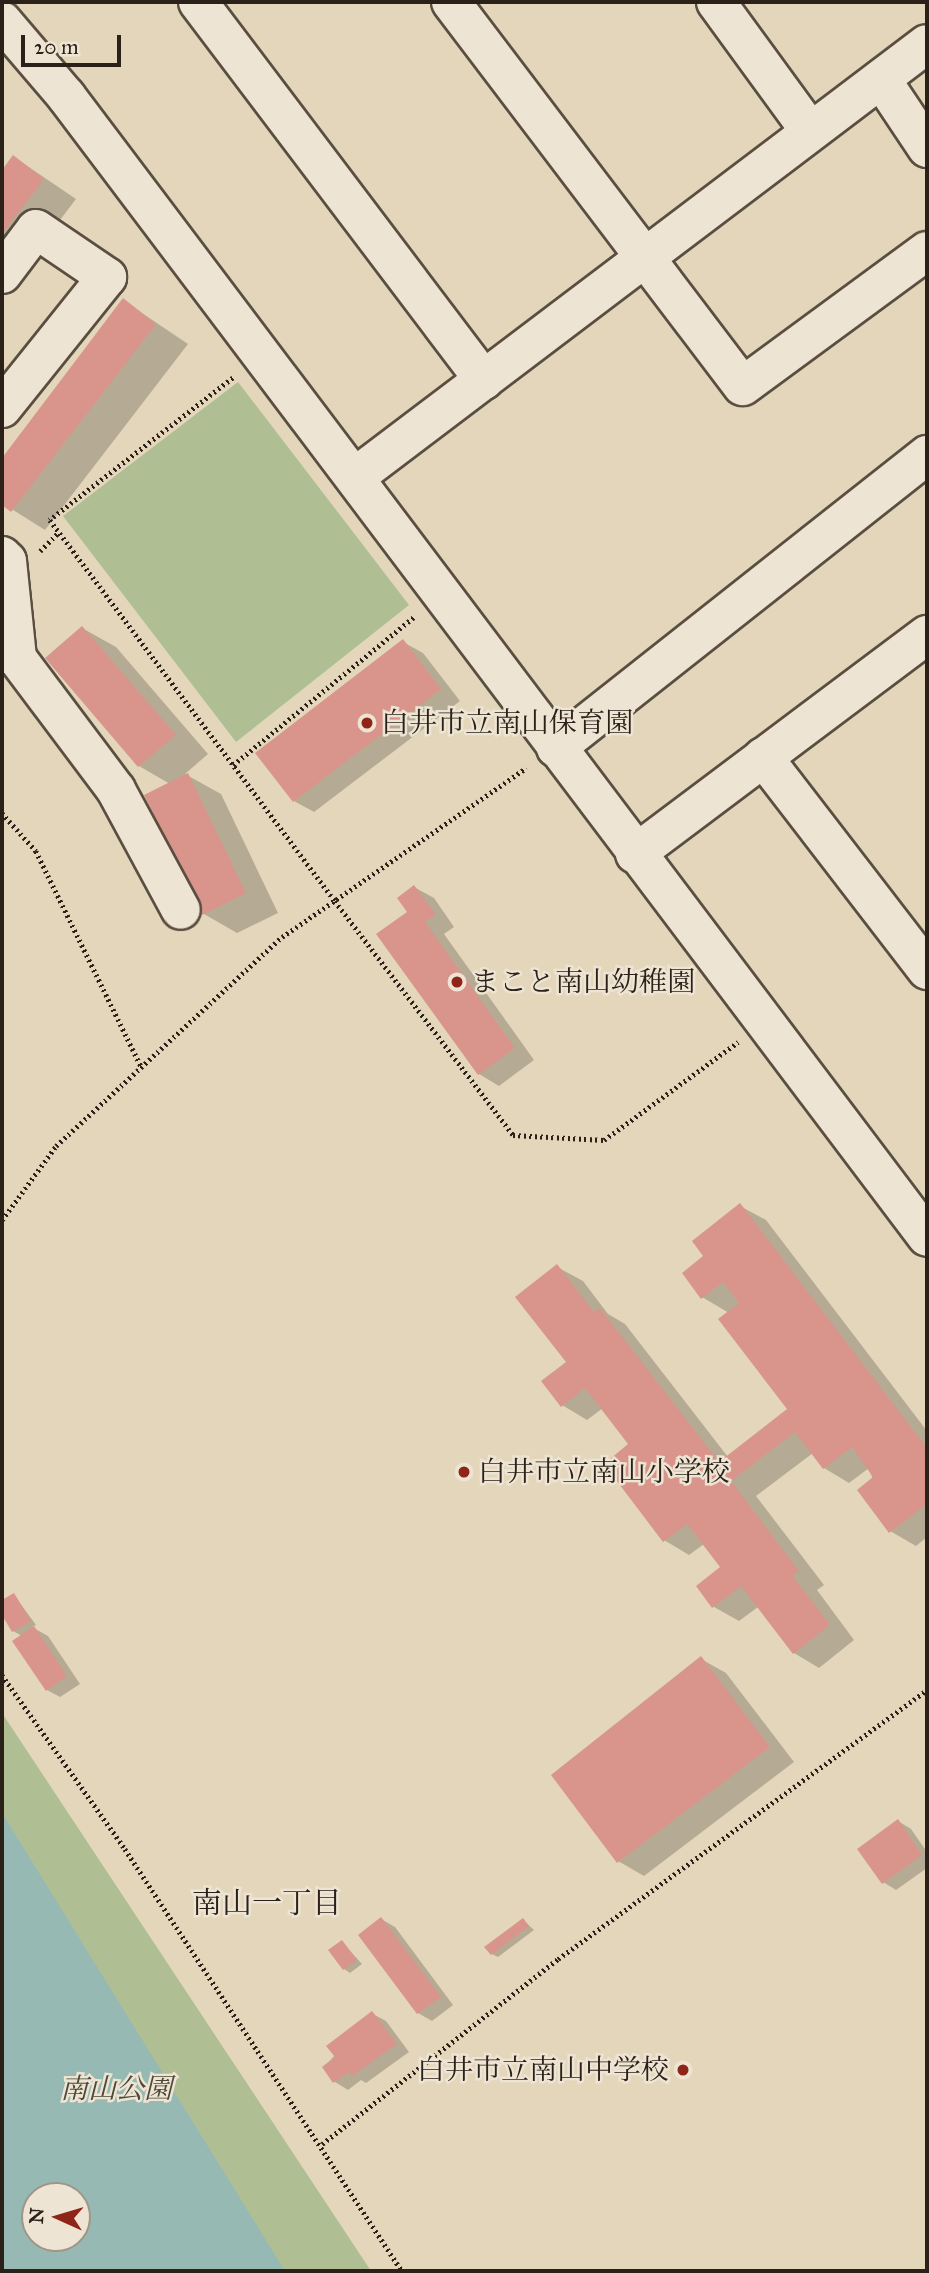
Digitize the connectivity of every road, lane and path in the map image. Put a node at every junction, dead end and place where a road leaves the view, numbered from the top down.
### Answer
1 (198, 2) edge
2 (450, 2) edge
3 (716, 2) edge
4 (2, 21) edge
5 (927, 44) edge
6 (881, 79) junction
7 (810, 131) junction
8 (927, 148) edge
9 (927, 251) edge
10 (648, 257) junction
11 (2, 274) edge
12 (262, 355) junction
13 (484, 380) junction
14 (2, 408) edge
15 (927, 455) edge
16 (355, 477) junction
17 (2, 556) edge
18 (442, 594) junction
19 (927, 635) edge
20 (556, 748) junction
21 (763, 757) junction
22 (233, 765) junction
23 (2, 813) edge
24 (635, 854) junction
25 (334, 901) junction
26 (181, 910) dead end
27 (927, 970) edge
28 (764, 1023) junction
29 (141, 1066) junction
30 (2, 1220) edge
31 (927, 1237) edge
32 (2, 1675) edge
33 (927, 1690) edge
34 (323, 2144) junction
35 (402, 2271) edge

1 - 13 street
2 - 10 street
3 - 7 street
4 - 12 street
5 - 6 street
6 - 7 street
6 - 8 street
7 - 10 street
9 - 10 street
10 - 13 street
11 - 14 street
12 - 16 street
12 - 22 path
13 - 16 street
15 - 20 street
16 - 18 street
17 - 26 street
18 - 20 street
18 - 22 path
19 - 21 street
20 - 24 street
20 - 25 path
21 - 24 street
21 - 27 street
22 - 25 path
23 - 29 path
24 - 28 street
25 - 28 path
25 - 29 path
28 - 31 street
29 - 30 path
32 - 34 path
33 - 34 path
34 - 35 path

